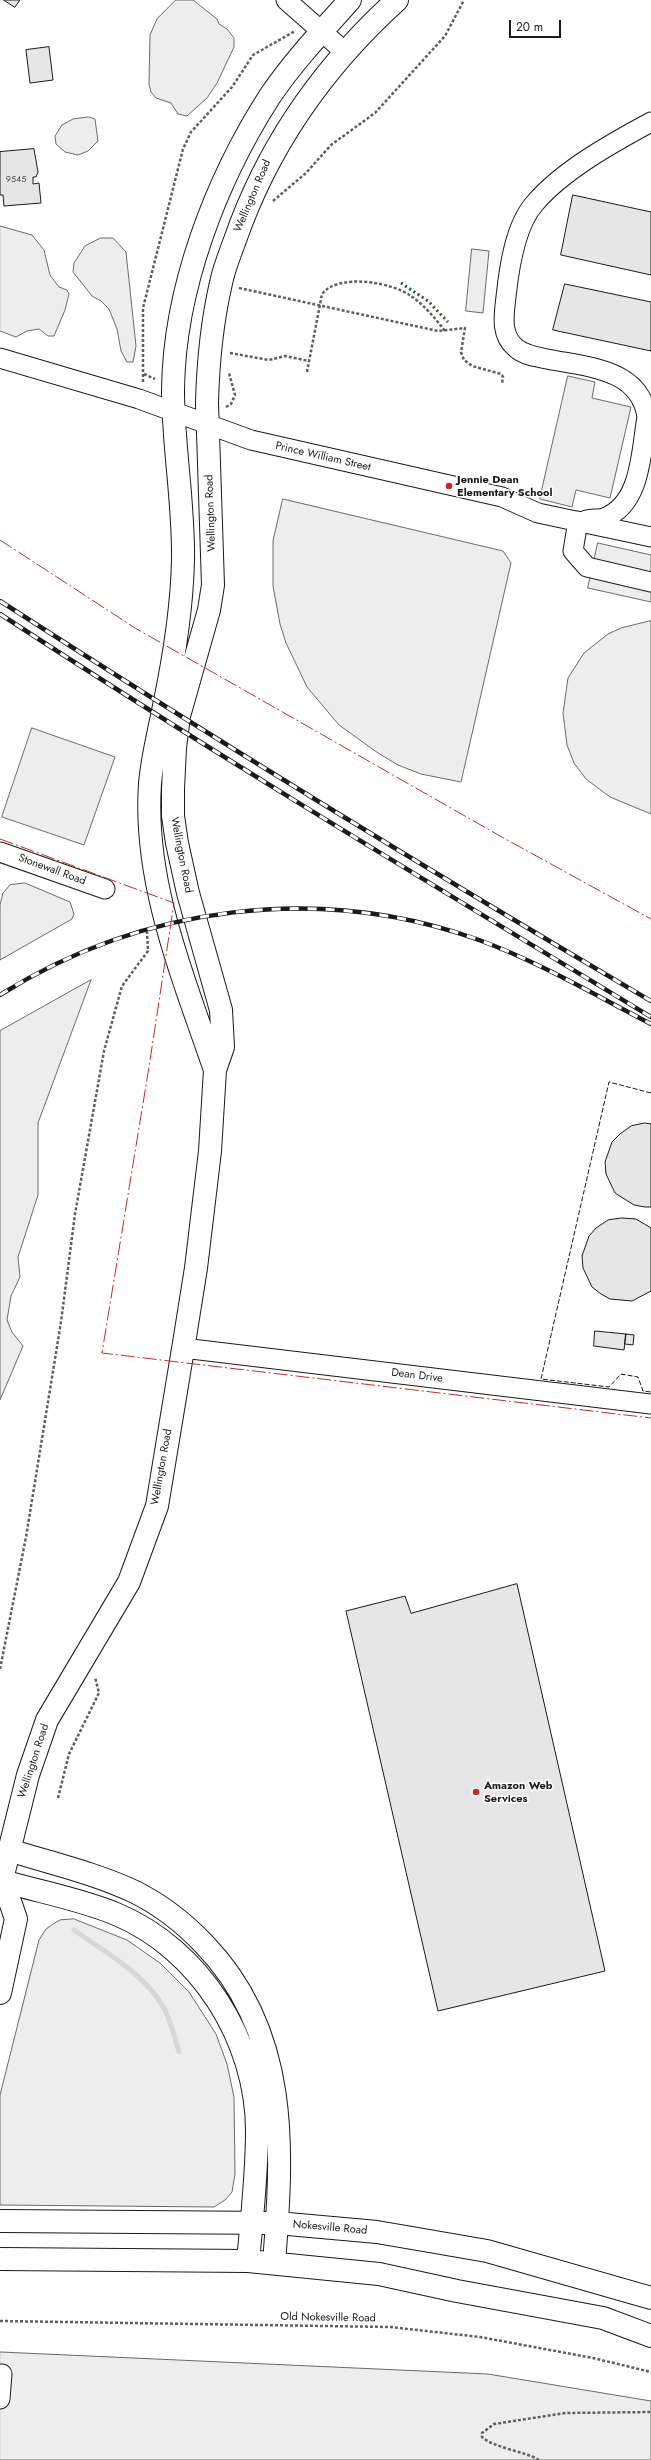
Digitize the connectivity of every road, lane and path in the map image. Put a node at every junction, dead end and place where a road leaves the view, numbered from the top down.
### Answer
1 (286, 0) edge
2 (350, 0) edge
3 (397, 0) edge
4 (464, 0) edge
5 (314, 24) junction
6 (345, 52) junction
7 (651, 122) edge
8 (269, 204) dead end
9 (235, 287) junction
10 (320, 305) junction
11 (445, 331) junction
12 (229, 347) dead end
13 (228, 353) junction
14 (0, 358) edge
15 (228, 360) dead end
16 (309, 361) junction
17 (228, 367) dead end
18 (307, 372) dead end
19 (144, 374) dead end
20 (502, 384) dead end
21 (174, 411) junction
22 (215, 417) junction
23 (578, 521) junction
24 (651, 537) edge
25 (651, 582) edge
26 (0, 852) edge
27 (105, 889) dead end
28 (147, 928) dead end
29 (214, 1070) junction
30 (183, 1348) junction
31 (651, 1404) edge
32 (89, 1647) junction
33 (0, 1669) edge
34 (58, 1798) dead end
35 (4, 1848) edge
36 (1, 1883) edge
37 (0, 1993) edge
38 (6, 2221) edge
39 (277, 2223) junction
40 (251, 2224) junction
41 (5, 2259) edge
42 (248, 2261) junction
43 (274, 2263) junction
44 (651, 2298) edge
45 (0, 2321) edge
46 (651, 2336) edge
47 (651, 2372) edge
48 (2, 2374) dead end
49 (0, 2400) edge
50 (651, 2412) edge
51 (540, 2460) edge

1 - 5 street
2 - 5 main road, Wellington Road
3 - 6 main road, Wellington Road
4 - 8 path
5 - 6 street
5 - 19 path
5 - 21 main road, Wellington Road
6 - 9 main road, Wellington Road
7 - 23 street
9 - 10 path
9 - 22 main road, Wellington Road
10 - 11 path
10 - 11 path
10 - 16 path
11 - 20 path
12 - 13 path
13 - 15 path
13 - 16 path
14 - 21 street, Prince William Street
16 - 18 path
17 - 22 path
21 - 22 street, Prince William Street
21 - 29 main road, Wellington Road
22 - 23 street, Prince William Street
22 - 29 main road, Wellington Road
23 - 24 street, Prince William Street
23 - 25 street
26 - 27 street, Stonewall Road
28 - 33 path
29 - 30 main road, Wellington Road
30 - 31 street, Dean Drive
30 - 32 main road, Wellington Road
32 - 34 path
32 - 35 main road, Wellington Road
35 - 36 main road, Wellington Road
35 - 39 main road
36 - 37 main road, Wellington Road
36 - 40 main road
38 - 40 main road, Nokesville Road
39 - 40 main road, Nokesville Road
39 - 43 main road
39 - 44 main road, Nokesville Road
40 - 42 main road
41 - 42 main road
42 - 43 main road
43 - 46 main road
45 - 47 path, Old Nokesville Road
48 - 49 street
50 - 51 path

